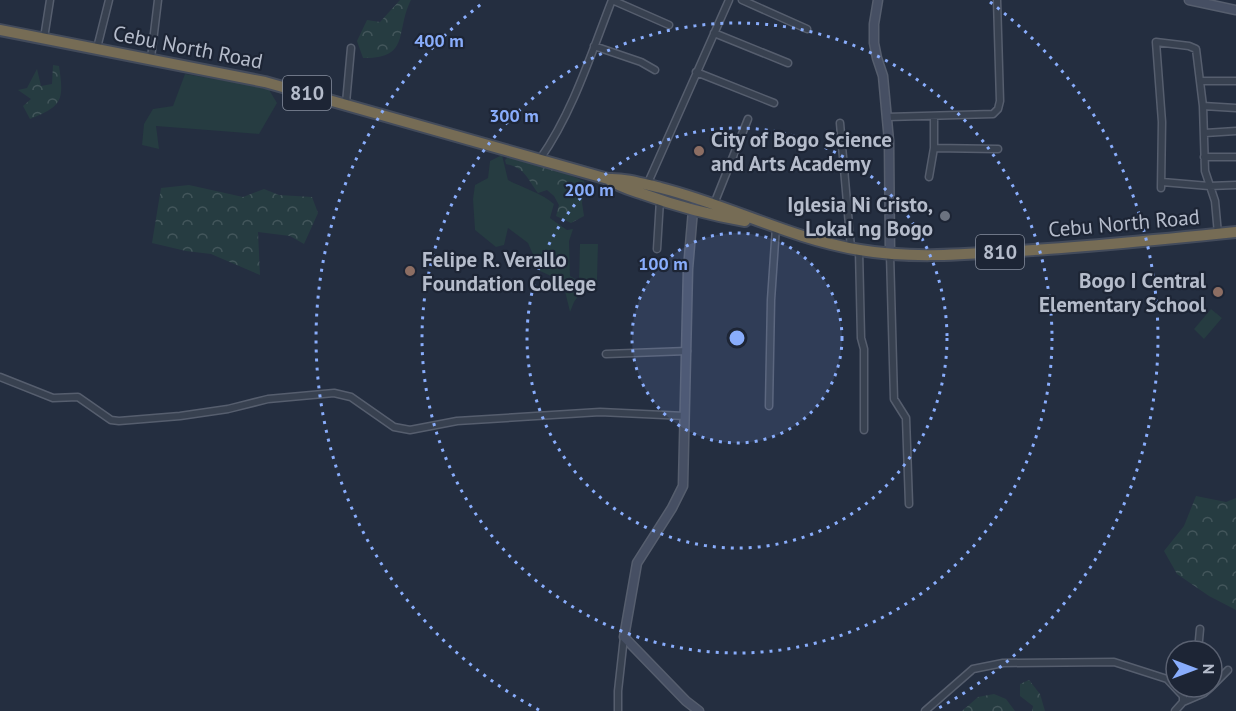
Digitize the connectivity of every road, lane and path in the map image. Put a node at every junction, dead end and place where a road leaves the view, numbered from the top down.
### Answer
1 (50, 0) edge
2 (109, 0) edge
3 (158, 0) edge
4 (612, 0) edge
5 (729, 0) edge
6 (742, 0) edge
7 (878, 0) edge
8 (997, 0) edge
9 (1189, 0) edge
10 (1236, 10) edge
11 (669, 25) dead end
12 (807, 28) dead end
13 (0, 30) edge
14 (714, 33) junction
15 (44, 38) junction
16 (594, 46) junction
17 (97, 48) junction
18 (351, 48) dead end
19 (151, 58) junction
20 (788, 63) dead end
21 (655, 70) dead end
22 (696, 72) junction
23 (1200, 81) junction
24 (1236, 81) edge
25 (774, 103) dead end
26 (346, 104) junction
27 (1203, 106) junction
28 (1236, 108) edge
29 (934, 116) junction
30 (887, 117) junction
31 (748, 119) dead end
32 (840, 123) dead end
33 (1236, 131) edge
34 (1205, 133) junction
35 (934, 148) junction
36 (998, 149) dead end
37 (1204, 157) junction
38 (1236, 157) edge
39 (540, 159) junction
40 (930, 177) dead end
41 (1236, 185) edge
42 (1209, 186) junction
43 (646, 189) junction
44 (683, 194) junction
45 (697, 198) junction
46 (660, 200) junction
47 (714, 204) junction
48 (678, 206) junction
49 (693, 210) junction
50 (771, 226) junction
51 (1236, 232) edge
52 (1218, 234) junction
53 (657, 249) dead end
54 (855, 249) junction
55 (890, 254) junction
56 (687, 351) junction
57 (606, 354) dead end
58 (0, 377) edge
59 (769, 406) dead end
60 (684, 416) junction
61 (864, 430) dead end
62 (909, 504) dead end
63 (1200, 629) dead end
64 (624, 638) junction
65 (1199, 639) edge
66 (1228, 670) dead end
67 (1224, 674) edge
68 (1164, 678) edge
69 (1183, 699) edge
70 (618, 711) edge
71 (699, 711) edge
72 (925, 711) edge
73 (1175, 711) edge

1 - 15 street
2 - 17 street
3 - 19 street
4 - 11 street
4 - 16 street
5 - 14 street
6 - 12 street
7 - 30 main road
8 - 29 street
9 - 10 main road
13 - 15 highway, Cebu North Road / 810
14 - 20 street
14 - 22 street
15 - 17 highway, Cebu North Road / 810
16 - 21 street
16 - 39 street
17 - 19 highway, Cebu North Road / 810
18 - 26 street
19 - 26 highway, Cebu North Road / 810
22 - 25 street
22 - 43 street
23 - 24 street
23 - 27 street
23 - 42 street
26 - 39 highway, Cebu North Road / 810
27 - 28 street
27 - 34 street
29 - 30 street
29 - 35 street
30 - 55 main road
31 - 47 street
32 - 54 street
33 - 34 street
34 - 37 street
35 - 36 street
35 - 40 street
37 - 38 street
37 - 42 street
39 - 43 highway, Cebu North Road / 810
41 - 42 street
42 - 52 street
43 - 44 highway, Cebu North Road / 810
43 - 46 highway, Cebu North Road / 810
44 - 45 highway, Cebu North Road / 810
44 - 48 highway
45 - 47 highway, Cebu North Road / 810
45 - 49 main road
46 - 48 highway, Cebu North Road / 810
46 - 53 street
47 - 50 highway, Cebu North Road / 810
48 - 49 highway, Cebu North Road / 810
49 - 50 highway, Cebu North Road / 810
49 - 56 main road
50 - 54 highway, Cebu North Road / 810
50 - 59 street
51 - 52 highway, Cebu North Road / 810
52 - 55 highway, Cebu North Road / 810
54 - 55 highway, Cebu North Road / 810
54 - 61 street
55 - 62 street
56 - 57 street
56 - 60 main road
58 - 60 street
60 - 64 main road
63 - 65 street
64 - 70 street
64 - 71 main road
66 - 67 street
68 - 72 street
69 - 73 street

